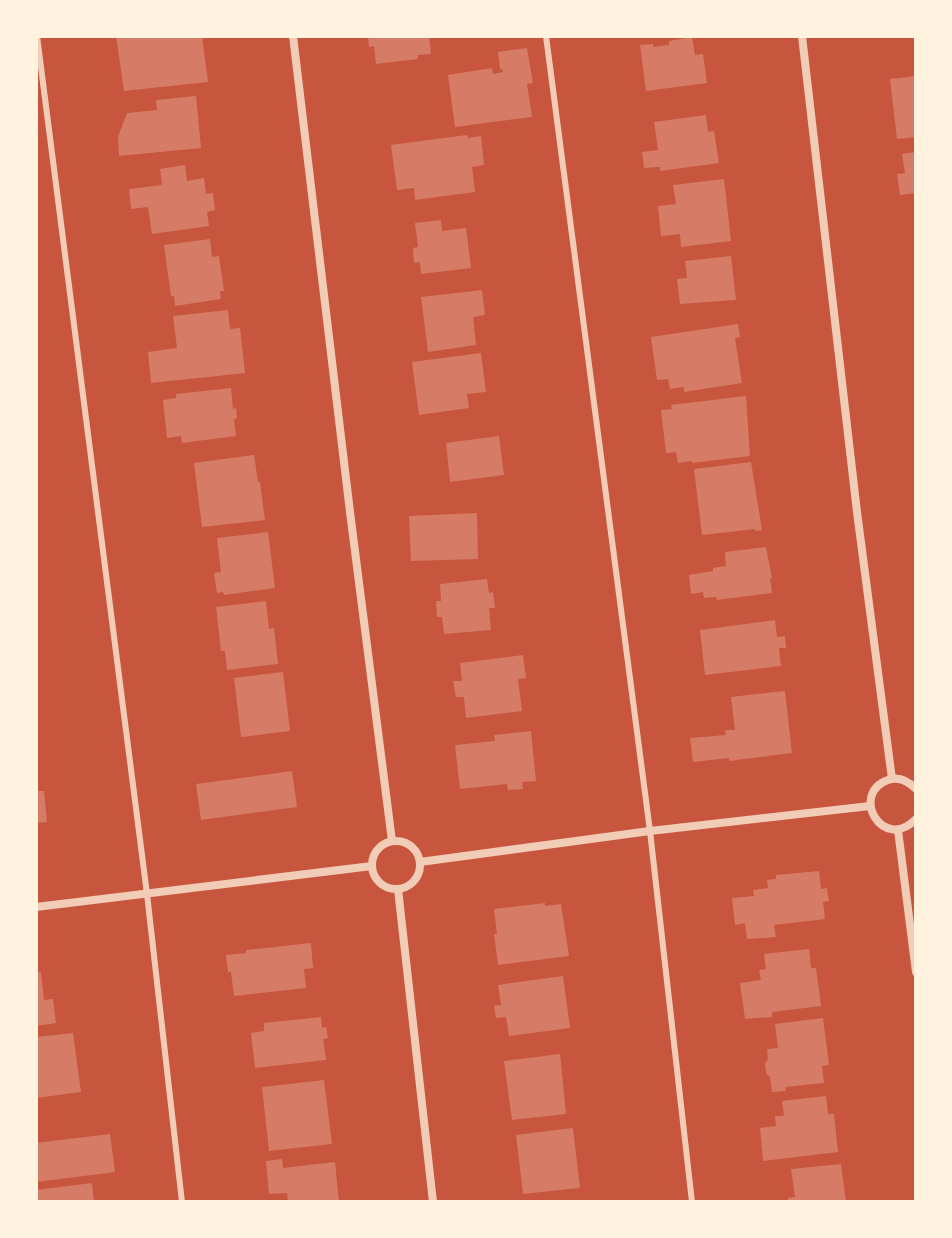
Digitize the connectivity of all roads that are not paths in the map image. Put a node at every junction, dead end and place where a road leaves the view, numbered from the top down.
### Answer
1 (37, 36) edge
2 (293, 36) edge
3 (546, 36) edge
4 (802, 36) edge
5 (892, 779) junction
6 (916, 789) edge
7 (870, 806) junction
8 (916, 819) edge
9 (898, 830) junction
10 (650, 831) junction
11 (392, 841) junction
12 (420, 862) junction
13 (372, 866) junction
14 (398, 889) junction
15 (147, 894) junction
16 (36, 907) edge
17 (916, 972) edge
18 (182, 1202) edge
19 (433, 1202) edge
20 (692, 1202) edge

1 - 15 lane
2 - 11 street
3 - 10 lane
4 - 5 street
5 - 6 street
5 - 7 street
7 - 9 street
7 - 10 street
8 - 9 street
9 - 17 street
10 - 12 street
10 - 20 lane
11 - 12 street
11 - 13 street
12 - 14 street
13 - 14 street
13 - 15 street
14 - 19 street
15 - 16 street
15 - 18 lane

